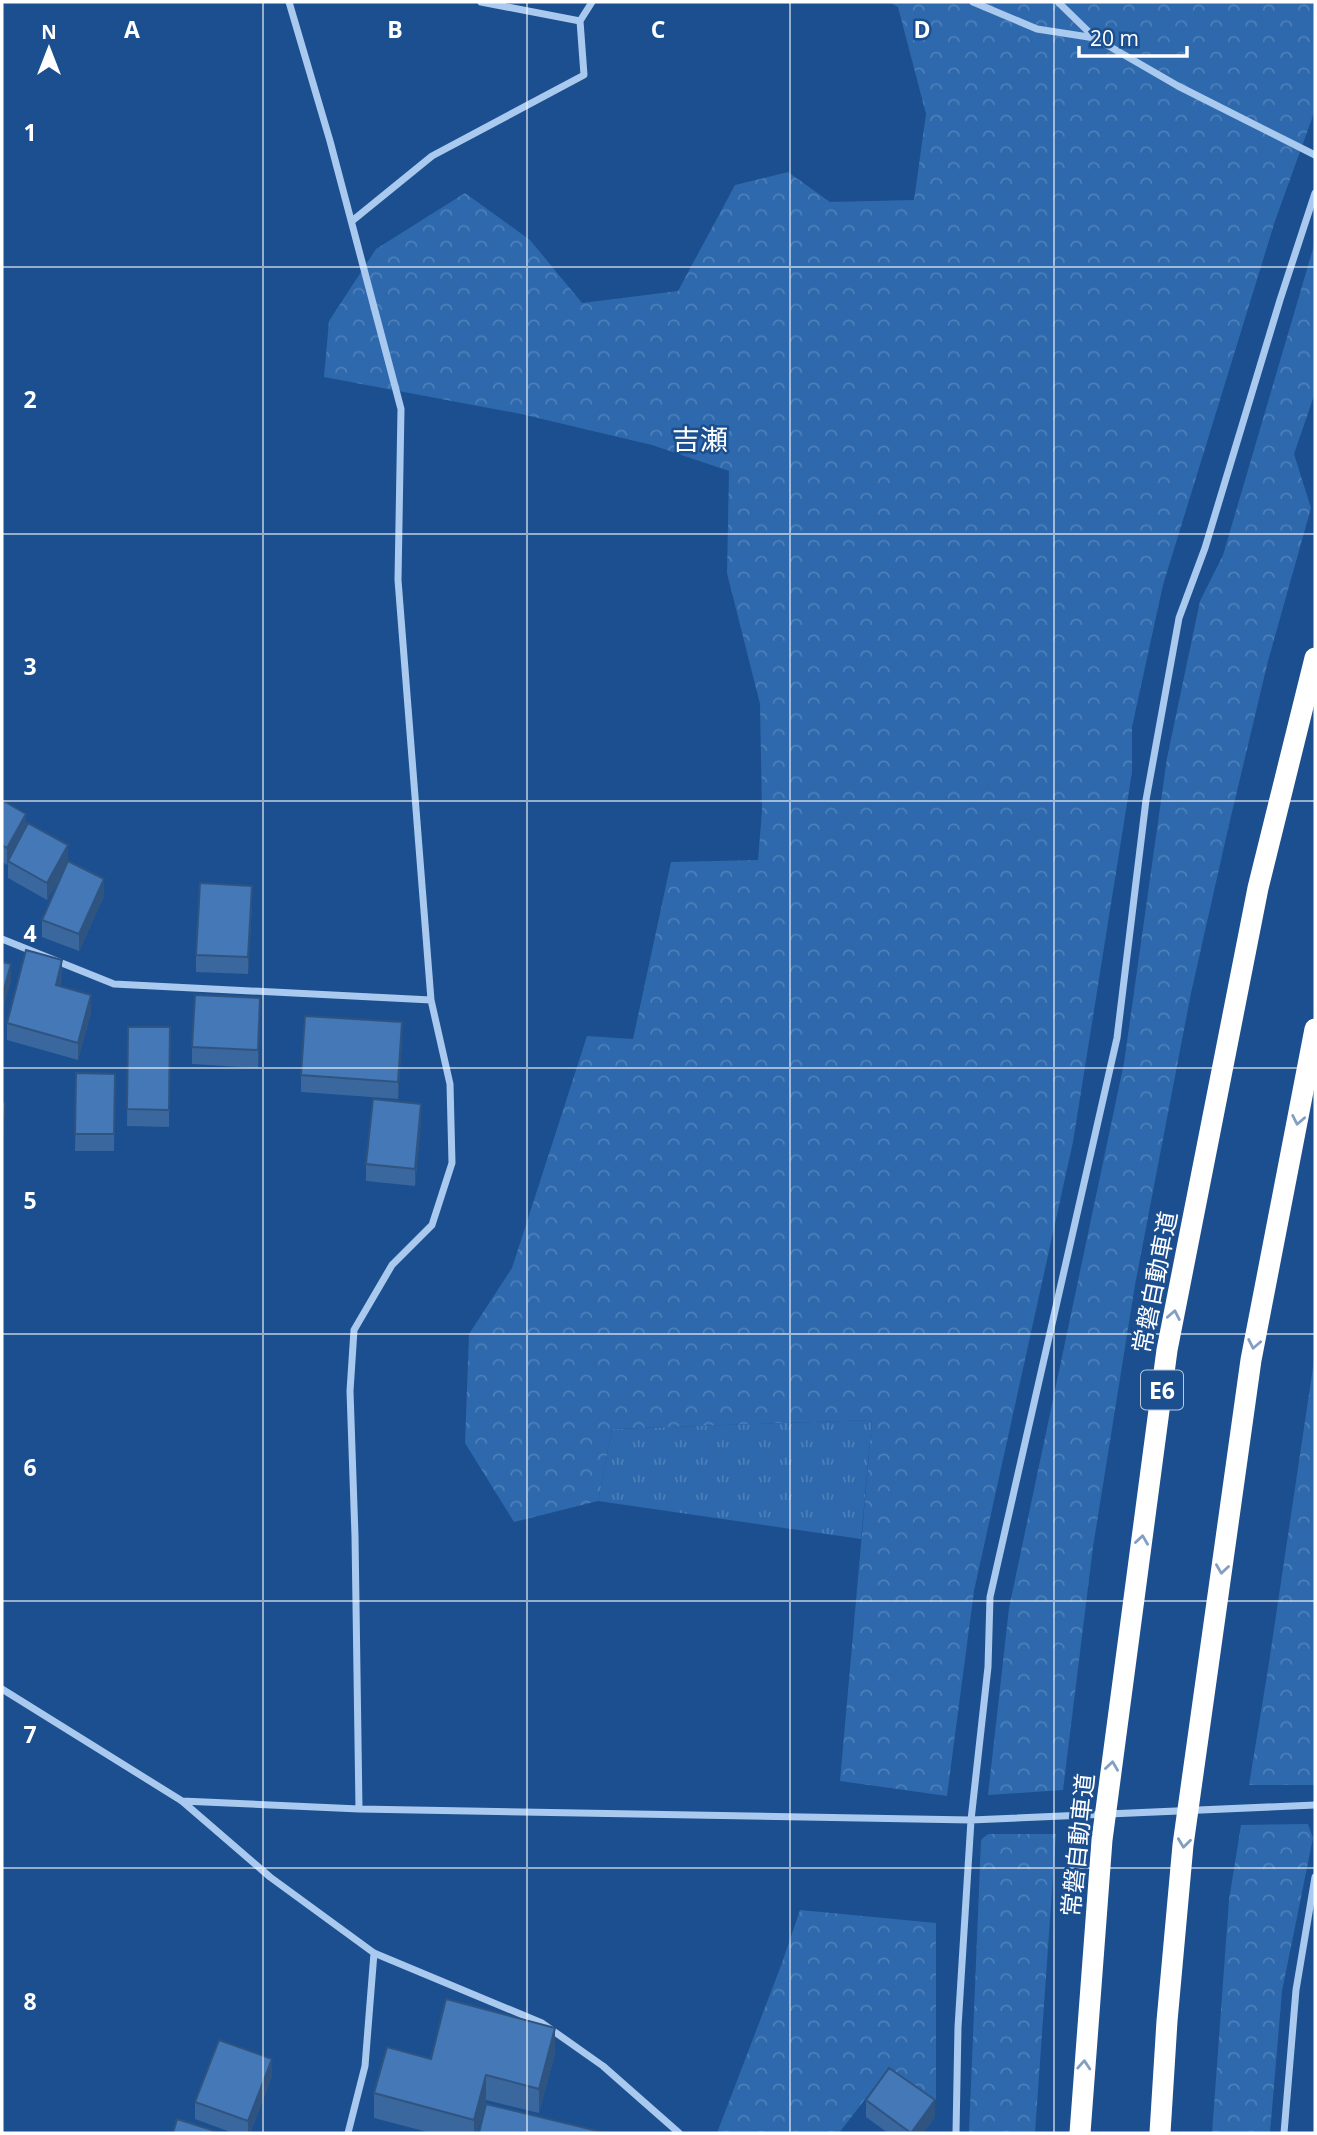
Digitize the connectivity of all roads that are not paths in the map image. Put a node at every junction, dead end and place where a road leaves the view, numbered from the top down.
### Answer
1 (289, 2) edge
2 (481, 2) edge
3 (592, 2) edge
4 (973, 2) edge
5 (1058, 2) edge
6 (580, 21) junction
7 (1095, 38) junction
8 (1315, 155) edge
9 (1315, 193) edge
10 (352, 221) junction
11 (1315, 658) edge
12 (2, 939) edge
13 (431, 1000) junction
14 (1315, 1029) edge
15 (2, 1689) edge
16 (182, 1801) junction
17 (1315, 1805) edge
18 (359, 1809) junction
19 (971, 1820) junction
20 (1315, 1877) edge
21 (374, 1953) junction
22 (348, 2133) edge
23 (679, 2133) edge
24 (956, 2133) edge
25 (1080, 2133) edge
26 (1160, 2133) edge
27 (1284, 2133) edge

1 - 10 street
2 - 6 street
3 - 6 street
4 - 7 street
5 - 7 street
6 - 10 street
7 - 8 street
9 - 19 street
10 - 13 street
25 -> 11 highway, 常磐自動車道 / E6
12 - 13 street
13 - 18 street
14 -> 26 highway
15 - 16 street
16 - 18 street
16 - 21 street
17 - 19 street
18 - 19 street
19 - 24 street
20 - 27 street
21 - 22 street
21 - 23 street

